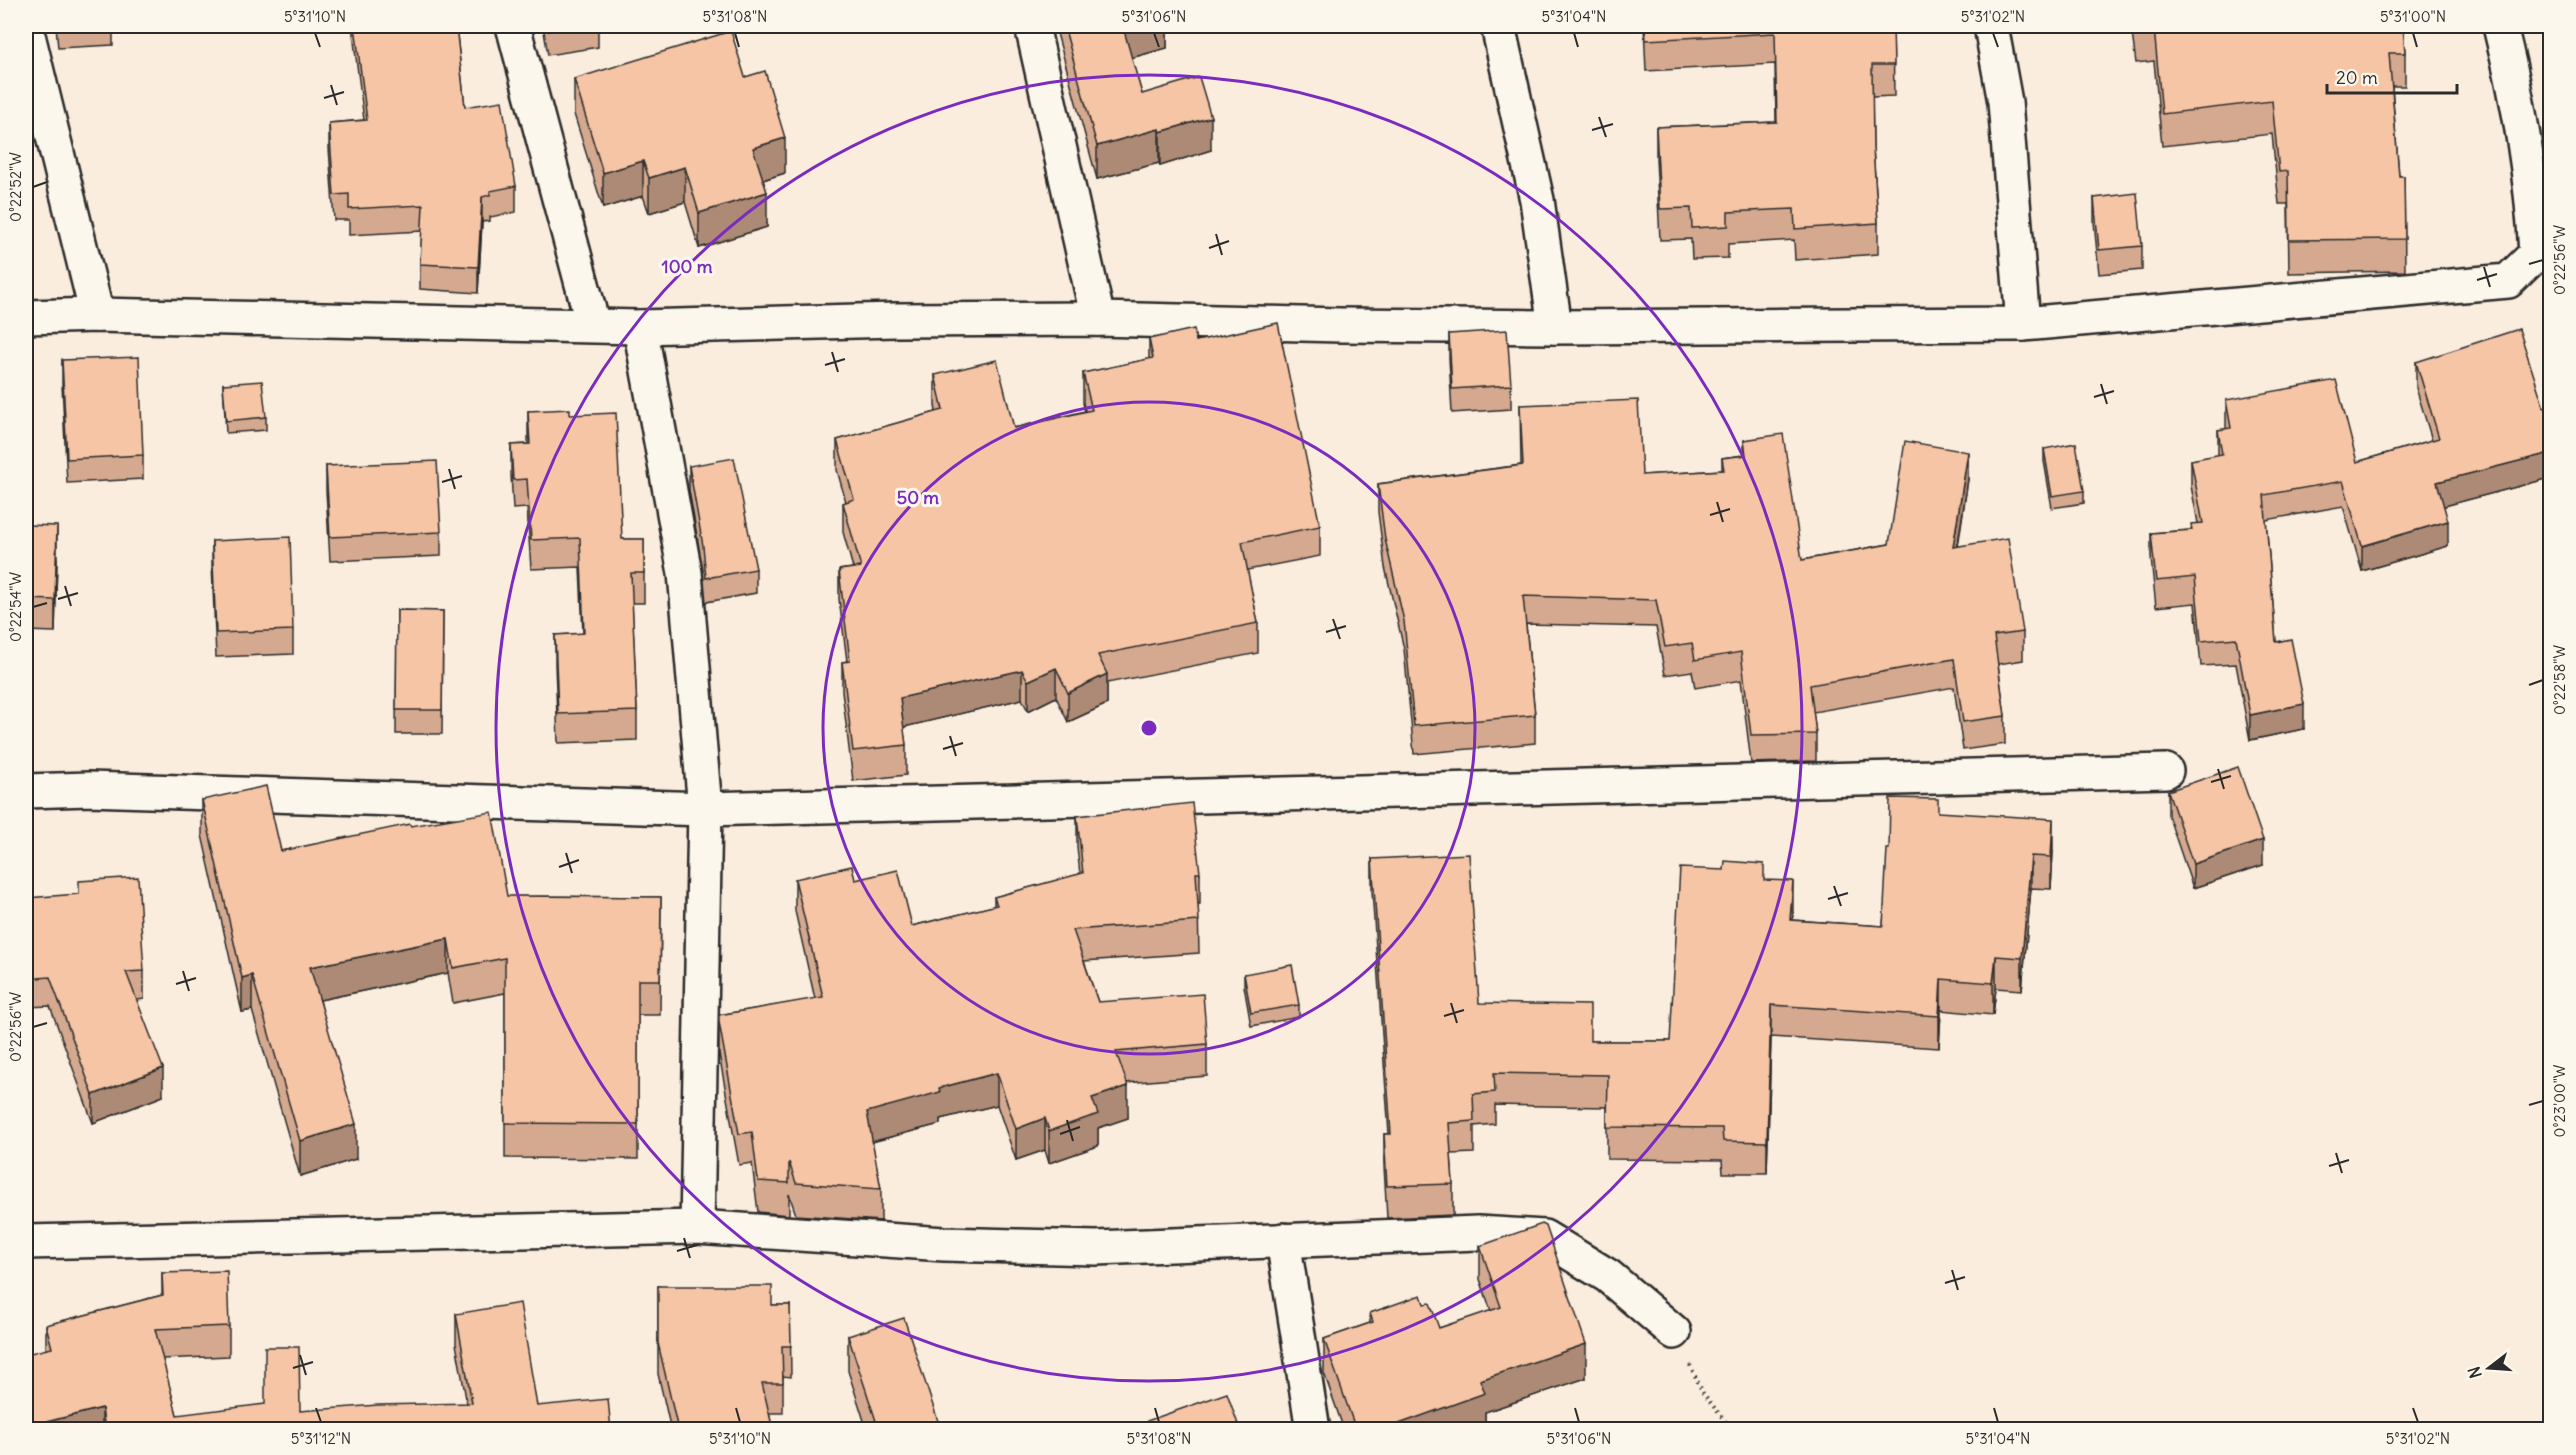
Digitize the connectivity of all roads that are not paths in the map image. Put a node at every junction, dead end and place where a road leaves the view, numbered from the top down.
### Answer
1 (513, 26) edge
2 (1032, 26) edge
3 (1498, 26) edge
4 (1991, 26) edge
5 (2500, 26) edge
6 (26, 27) edge
7 (97, 315) junction
8 (26, 317) edge
9 (1098, 319) junction
10 (2023, 324) junction
11 (593, 325) junction
12 (640, 327) junction
13 (1555, 327) junction
14 (2166, 771) dead end
15 (26, 791) edge
16 (705, 809) junction
17 (697, 1227) junction
18 (1283, 1240) junction
19 (26, 1242) edge
20 (1674, 1332) road end
21 (1314, 1430) edge

1 - 11 street
2 - 9 street
3 - 13 street
4 - 10 street
5 - 10 street
6 - 7 street
7 - 8 street
7 - 11 street
9 - 12 street
9 - 13 street
10 - 13 street
11 - 12 street
12 - 16 street
14 - 16 street
15 - 16 street
16 - 17 street
17 - 18 street
17 - 19 street
18 - 20 street
18 - 21 street

